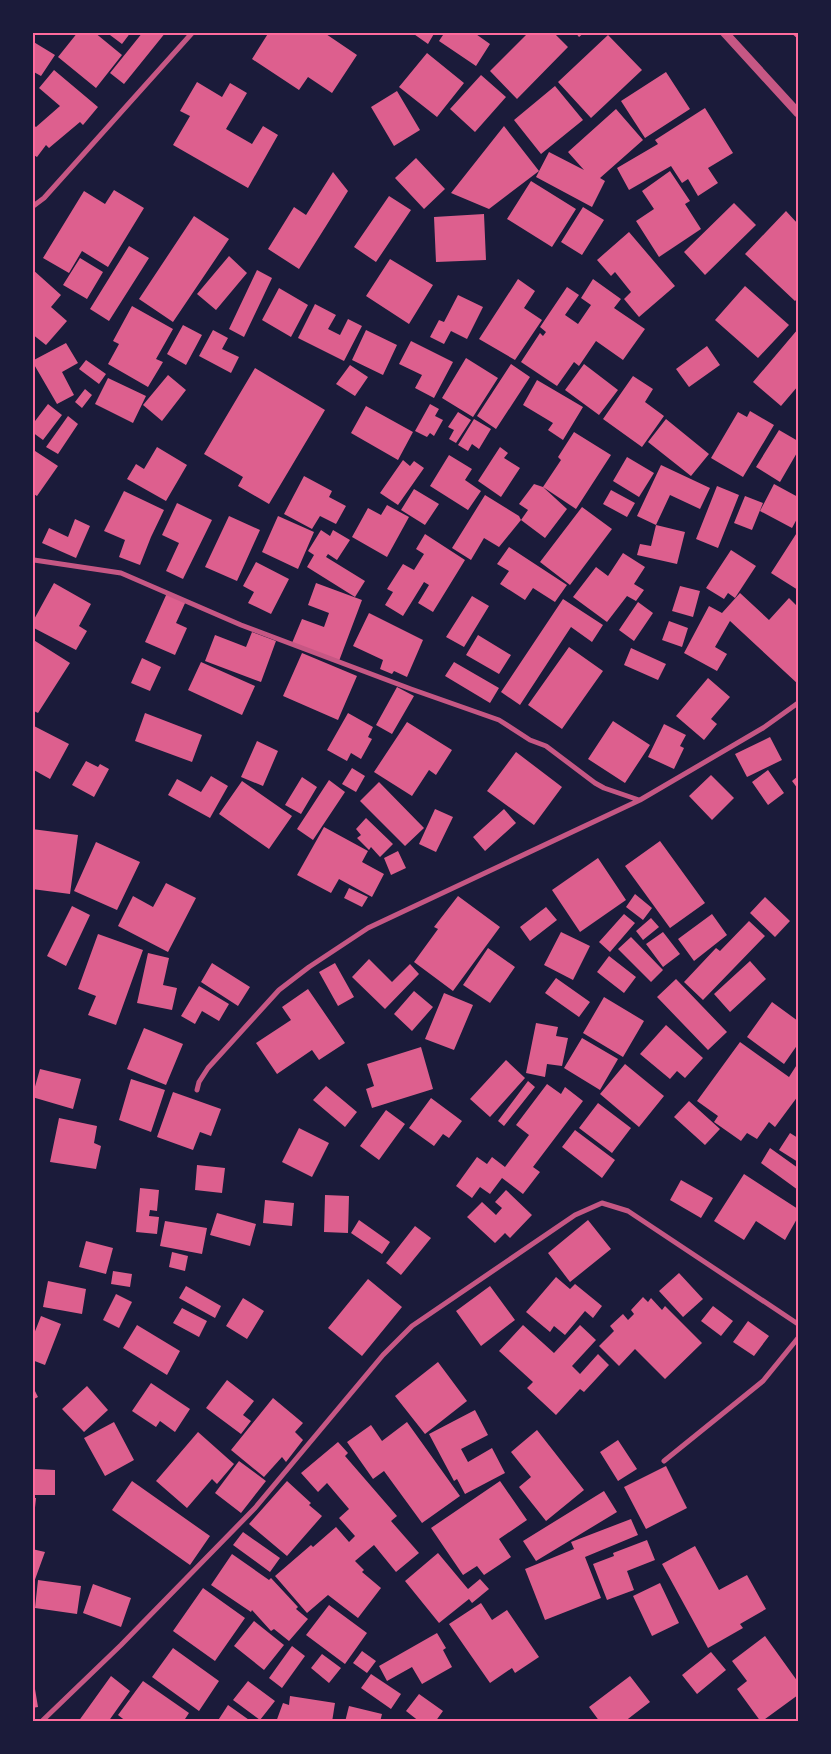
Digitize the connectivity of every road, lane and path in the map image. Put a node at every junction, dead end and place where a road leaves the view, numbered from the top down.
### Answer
1 (193, 32) edge
2 (724, 32) edge
3 (798, 112) edge
4 (32, 207) edge
5 (34, 560) dead end
6 (798, 703) edge
7 (640, 800) junction
8 (197, 1090) dead end
9 (798, 1324) edge
10 (798, 1338) edge
11 (664, 1461) dead end
12 (41, 1722) edge

1 - 4 street
2 - 3 street
5 - 7 street
6 - 7 street
7 - 8 street
9 - 12 street
10 - 11 street

